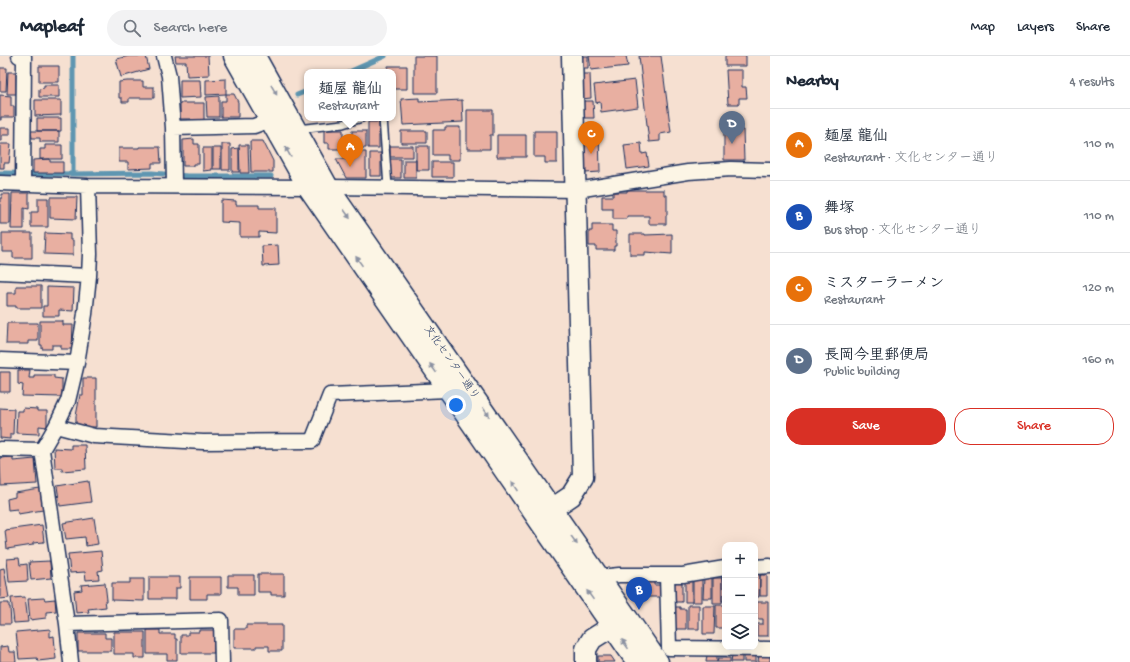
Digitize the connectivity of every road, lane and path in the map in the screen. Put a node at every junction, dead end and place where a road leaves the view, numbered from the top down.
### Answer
1 (19, 56) edge
2 (164, 56) edge
3 (234, 56) edge
4 (255, 56) edge
5 (572, 56) edge
6 (270, 120) junction
7 (352, 121) edge
8 (383, 121) edge
9 (173, 128) junction
10 (297, 129) junction
11 (770, 170) edge
12 (23, 177) junction
13 (174, 178) junction
14 (0, 183) edge
15 (88, 186) junction
16 (308, 187) junction
17 (328, 187) junction
18 (388, 187) junction
19 (577, 190) junction
20 (0, 272) edge
21 (89, 276) junction
22 (0, 360) edge
23 (77, 363) junction
24 (448, 390) junction
25 (56, 426) junction
26 (0, 449) edge
27 (42, 450) junction
28 (544, 513) junction
29 (770, 566) edge
30 (758, 567) edge
31 (722, 568) edge
32 (667, 576) junction
33 (600, 577) junction
34 (620, 622) junction
35 (68, 624) junction
36 (770, 649) edge
37 (654, 656) edge
38 (71, 662) edge
39 (222, 662) edge
40 (586, 662) edge

1 - 12 street
2 - 9 street
3 - 6 street, 文化センター通り
4 -> 10 street, 文化センター通り
5 - 19 street
6 - 9 street
16 -> 6 street, 文化センター通り
7 - 10 lane
8 - 18 lane
9 - 13 street
10 - 17 street, 文化センター通り
11 - 19 street
12 - 14 street
12 - 15 street
13 - 15 street
13 - 16 street
15 - 21 street
16 - 17 street
24 -> 16 street, 文化センター通り
17 - 18 street
17 -> 28 street, 文化センター通り
18 - 19 street
19 - 28 street
20 - 21 street
21 - 23 street
22 - 23 street
23 - 25 street
24 - 25 street
28 -> 24 street, 文化センター通り
25 - 27 street
26 - 27 street
27 - 35 street
28 -> 33 street, 文化センター通り
34 -> 28 street, 文化センター通り
29 - 30 street
31 - 32 street
32 - 33 street
32 - 37 street
33 - 34 street, 文化センター通り
34 - 37 street, 文化センター通り
34 - 40 street
35 - 38 street
35 - 39 street
36 - 37 street

